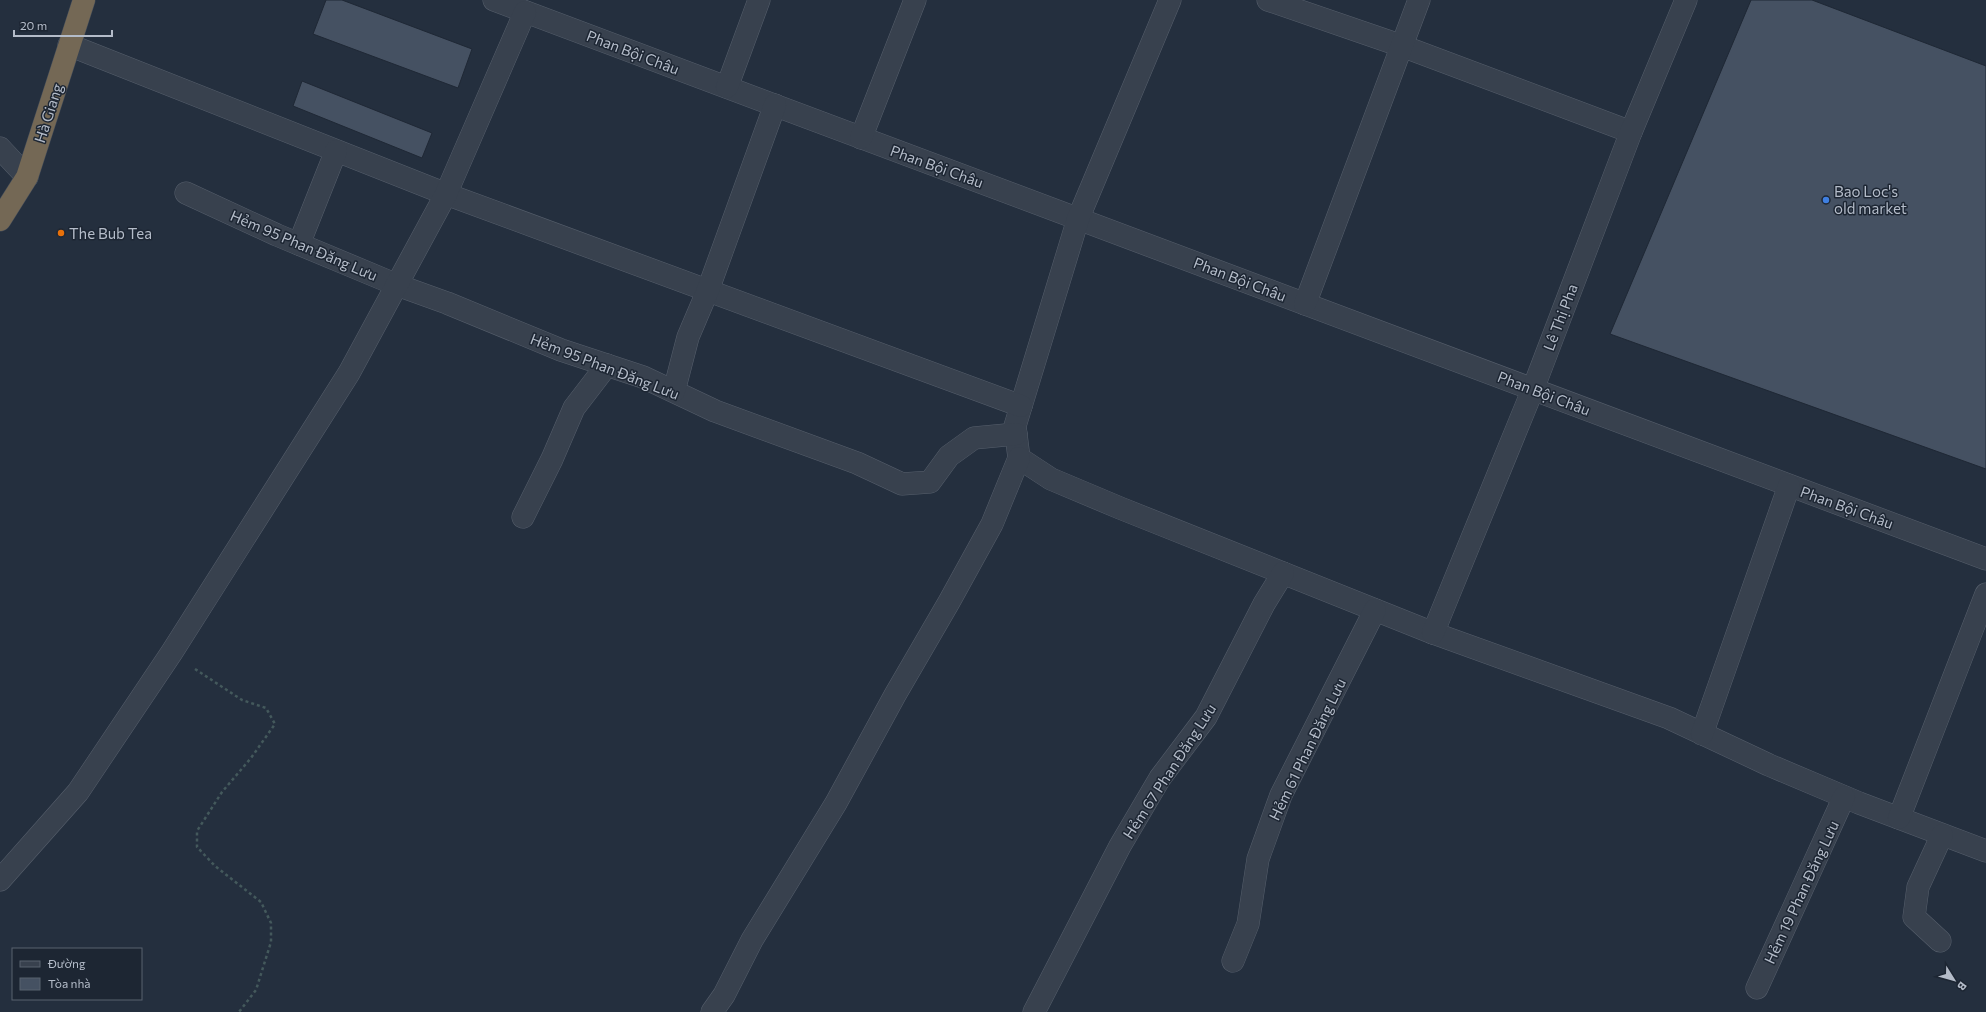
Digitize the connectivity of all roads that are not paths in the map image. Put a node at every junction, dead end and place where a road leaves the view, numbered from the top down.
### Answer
1 (84, 0) edge
2 (494, 0) edge
3 (759, 0) edge
4 (915, 0) edge
5 (1170, 0) edge
6 (1268, 0) edge
7 (1419, 0) edge
8 (1686, 0) edge
9 (525, 12) junction
10 (69, 45) junction
11 (1402, 46) junction
12 (727, 87) junction
13 (775, 105) junction
14 (1631, 132) junction
15 (861, 138) junction
16 (0, 148) edge
17 (336, 151) junction
18 (27, 177) junction
19 (186, 193) dead end
20 (446, 194) junction
21 (1078, 219) junction
22 (0, 220) edge
23 (299, 244) junction
24 (397, 285) junction
25 (708, 290) junction
26 (1305, 304) junction
27 (607, 365) junction
28 (1533, 389) junction
29 (674, 391) junction
30 (1021, 406) junction
31 (1016, 434) junction
32 (1019, 458) junction
33 (1789, 486) junction
34 (523, 517) dead end
35 (1986, 559) edge
36 (1283, 573) junction
37 (1986, 594) edge
38 (1375, 610) junction
39 (1433, 633) junction
40 (1702, 734) junction
41 (1844, 797) junction
42 (1899, 818) junction
43 (1942, 835) junction
44 (1986, 851) edge
45 (0, 880) edge
46 (1940, 941) dead end
47 (1233, 961) dead end
48 (1757, 988) dead end
49 (712, 1012) edge
50 (1034, 1012) edge

1 - 10 highway, Hà Giang
2 - 9 street, Phan Bội Châu
3 - 12 street
4 - 15 street
5 - 21 street
6 - 11 street
7 - 11 street
8 - 14 street, Lê Thị Pha
9 - 12 street, Phan Bội Châu
9 - 20 street
10 - 17 street
10 - 18 highway, Hà Giang
11 - 14 street
11 - 26 street
12 - 13 street, Phan Bội Châu
13 - 15 street, Phan Bội Châu
13 - 25 street
14 - 28 street, Lê Thị Pha
15 - 21 street, Phan Bội Châu
16 - 18 street
17 - 20 street
17 - 23 street
18 - 22 highway, Hà Giang
19 - 23 street, Hẻm 95 Phan Đăng Lưu
20 - 24 street
20 - 25 street
21 - 26 street, Phan Bội Châu
21 - 30 street
23 - 24 street, Hẻm 95 Phan Đăng Lưu
24 - 27 street, Hẻm 95 Phan Đăng Lưu
24 - 45 street
25 - 29 street
25 - 30 street
26 - 28 street, Phan Bội Châu
27 - 29 street, Hẻm 95 Phan Đăng Lưu
27 - 34 street
28 - 33 street, Phan Bội Châu
28 - 39 street, Lê Thị Pha
29 - 31 street, Hẻm 95 Phan Đăng Lưu
30 - 31 street
31 - 32 street
32 - 36 street
32 - 49 street
33 - 35 street, Phan Bội Châu
33 - 40 street
36 - 38 street
36 - 50 street, Hẻm 67 Phan Đăng Lưu
37 - 42 street
38 - 39 street
38 - 47 street, Hẻm 61 Phan Đăng Lưu
39 - 40 street
40 - 41 street
41 - 42 street
41 - 48 street, Hẻm 19 Phan Đăng Lưu
42 - 43 street
43 - 44 street
43 - 46 street

